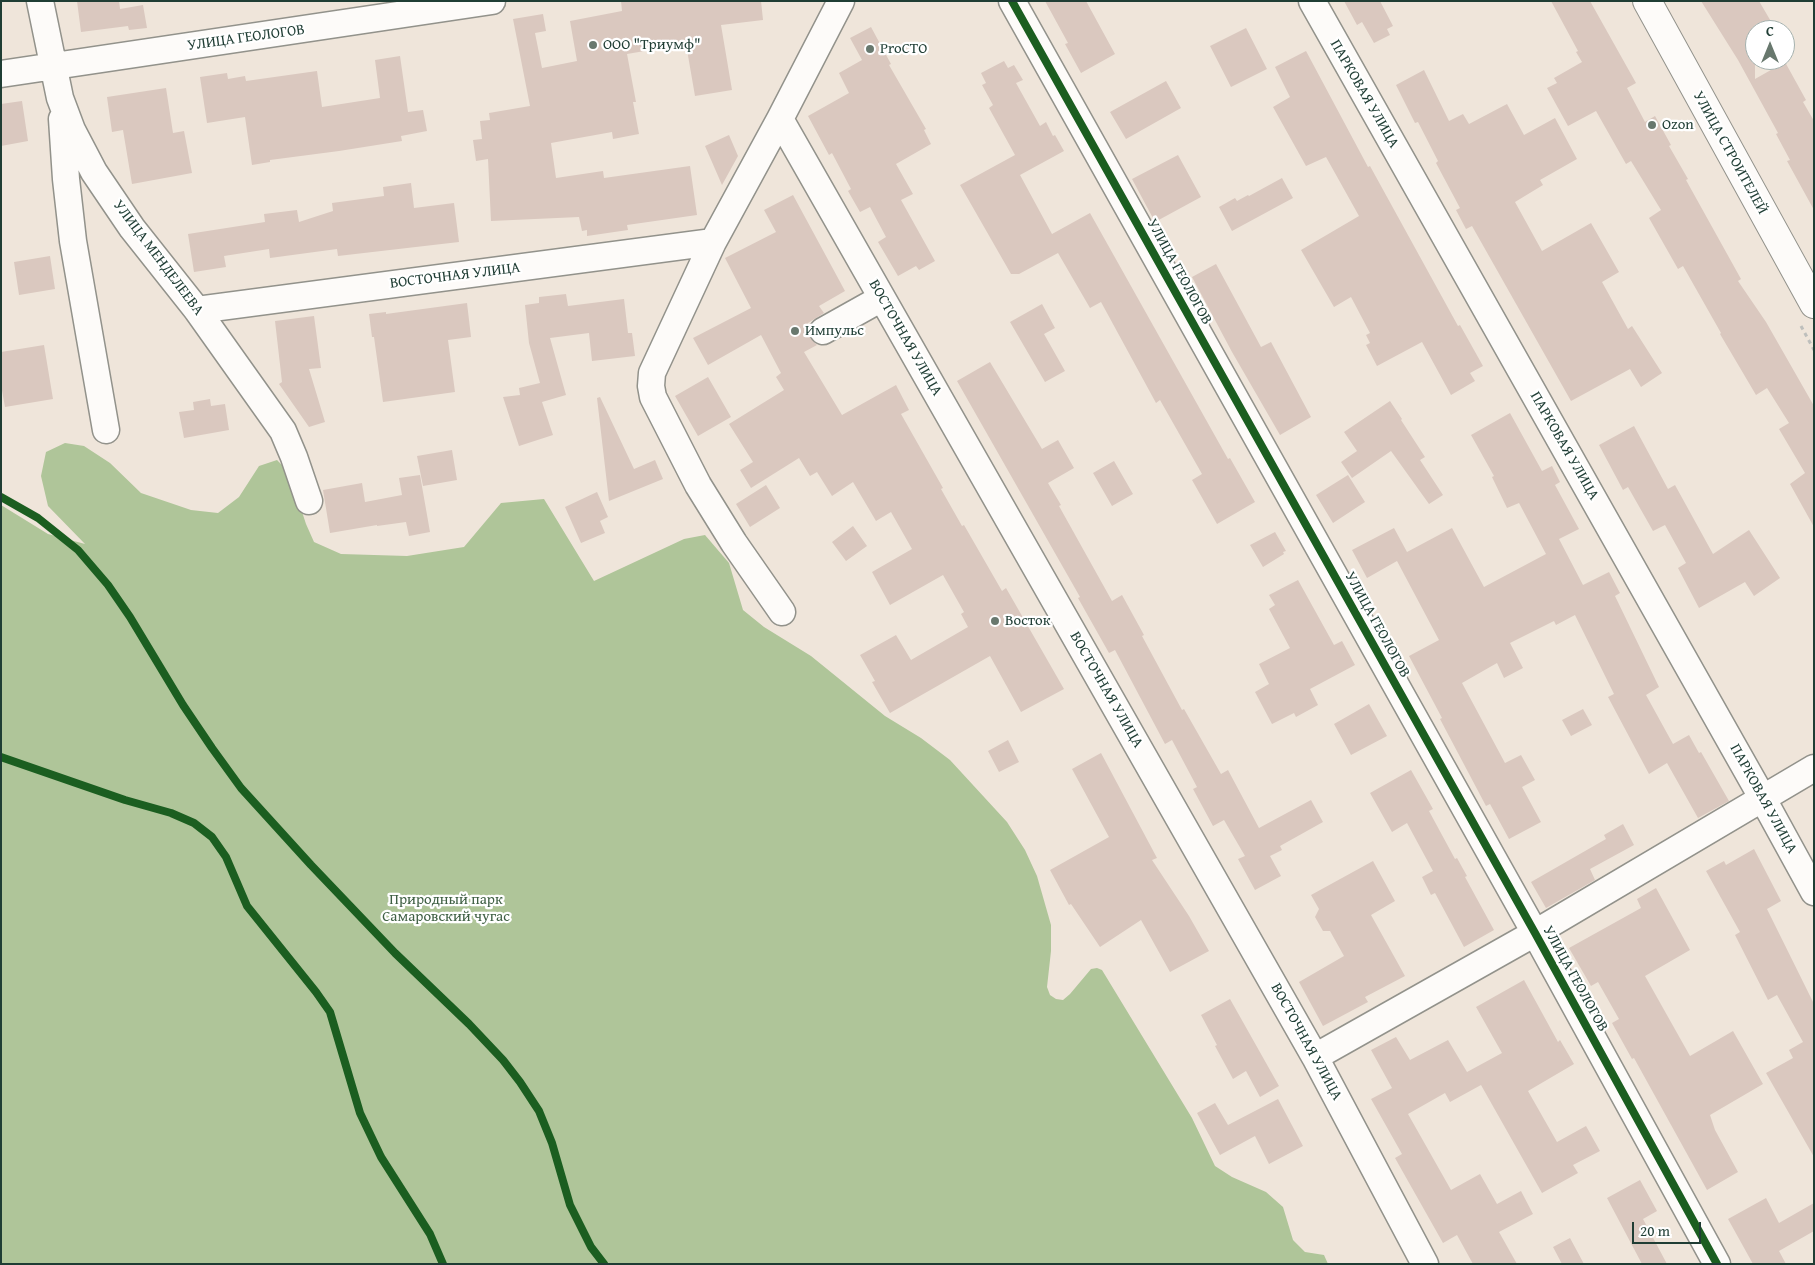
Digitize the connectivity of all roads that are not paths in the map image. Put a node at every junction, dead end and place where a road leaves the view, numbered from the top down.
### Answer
1 (40, 1) edge
2 (492, 1) edge
3 (842, 1) edge
4 (1012, 1) edge
5 (1312, 1) edge
6 (1647, 1) edge
7 (53, 66) junction
8 (1, 74) edge
9 (60, 98) junction
10 (780, 119) junction
11 (713, 242) junction
12 (882, 298) junction
13 (1814, 304) edge
14 (198, 310) junction
15 (823, 331) dead end
16 (106, 430) dead end
17 (309, 501) dead end
18 (782, 612) dead end
19 (1814, 768) edge
20 (1763, 799) junction
21 (1814, 892) edge
22 (1534, 934) junction
23 (1315, 1057) junction
24 (1425, 1264) edge
25 (1717, 1264) edge

1 - 7 street, УЛИЦА МЕНДЕЛЕЕВА
2 - 7 street, УЛИЦА ГЕОЛОГОВ
3 - 10 street
4 - 22 street, УЛИЦА ГЕОЛОГОВ
5 - 20 street, ПАРКОВАЯ УЛИЦА
6 - 13 main road, УЛИЦА СТРОИТЕЛЕЙ
7 - 8 street, УЛИЦА ГЕОЛОГОВ
7 - 9 street, УЛИЦА МЕНДЕЛЕЕВА
9 - 14 street, УЛИЦА МЕНДЕЛЕЕВА
9 - 16 street
10 - 11 street
10 - 12 street, ВОСТОЧНАЯ УЛИЦА
11 - 14 street, ВОСТОЧНАЯ УЛИЦА
11 - 18 street
12 - 15 street
12 - 23 street, ВОСТОЧНАЯ УЛИЦА
14 - 17 street, УЛИЦА МЕНДЕЛЕЕВА
19 - 20 street
20 - 21 street, ПАРКОВАЯ УЛИЦА
20 - 22 street
22 - 23 street
22 - 25 street, УЛИЦА ГЕОЛОГОВ
23 - 24 street, ВОСТОЧНАЯ УЛИЦА

